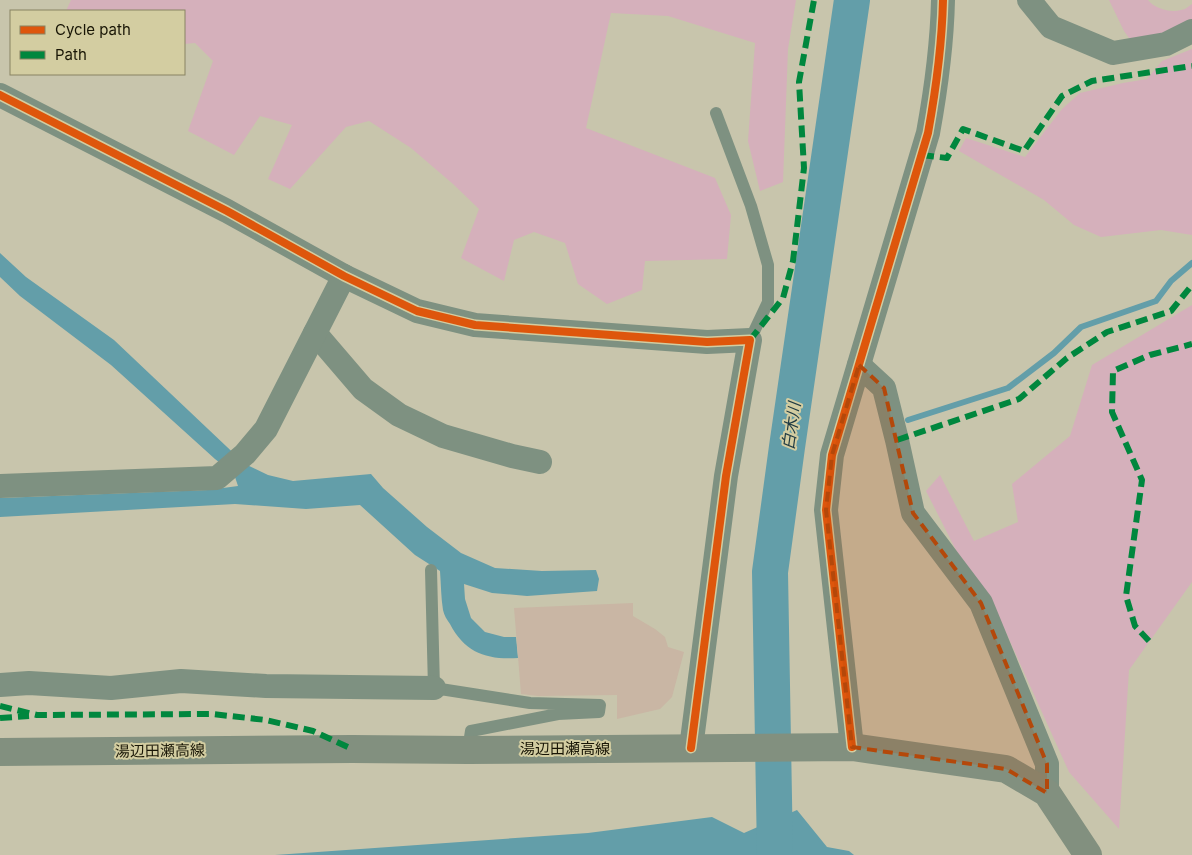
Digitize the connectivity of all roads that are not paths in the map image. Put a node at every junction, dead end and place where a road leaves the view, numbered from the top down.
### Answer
1 (943, 0) edge
2 (1029, 0) edge
3 (1192, 31) edge
4 (0, 95) edge
5 (716, 113) dead end
6 (344, 276) junction
7 (315, 333) junction
8 (750, 340) junction
9 (859, 365) junction
10 (540, 462) dead end
11 (0, 486) edge
12 (431, 570) dead end
13 (0, 685) edge
14 (434, 688) junction
15 (842, 746) junction
16 (691, 748) junction
17 (468, 750) junction
18 (0, 752) edge
19 (1047, 793) junction
20 (1088, 855) edge

1 - 9 street
2 - 3 street
4 - 6 street
5 - 8 lane
6 - 7 street
6 - 8 street
7 - 10 street
7 - 11 street
8 - 16 street
9 - 15 street
9 - 19 street
12 - 14 lane
13 - 14 street
14 - 17 lane
15 - 16 main road, 湯辺田瀬高線
15 - 19 main road, 湯辺田瀬高線
16 - 17 main road, 湯辺田瀬高線
17 - 18 main road, 湯辺田瀬高線
19 - 20 main road, 湯辺田瀬高線

